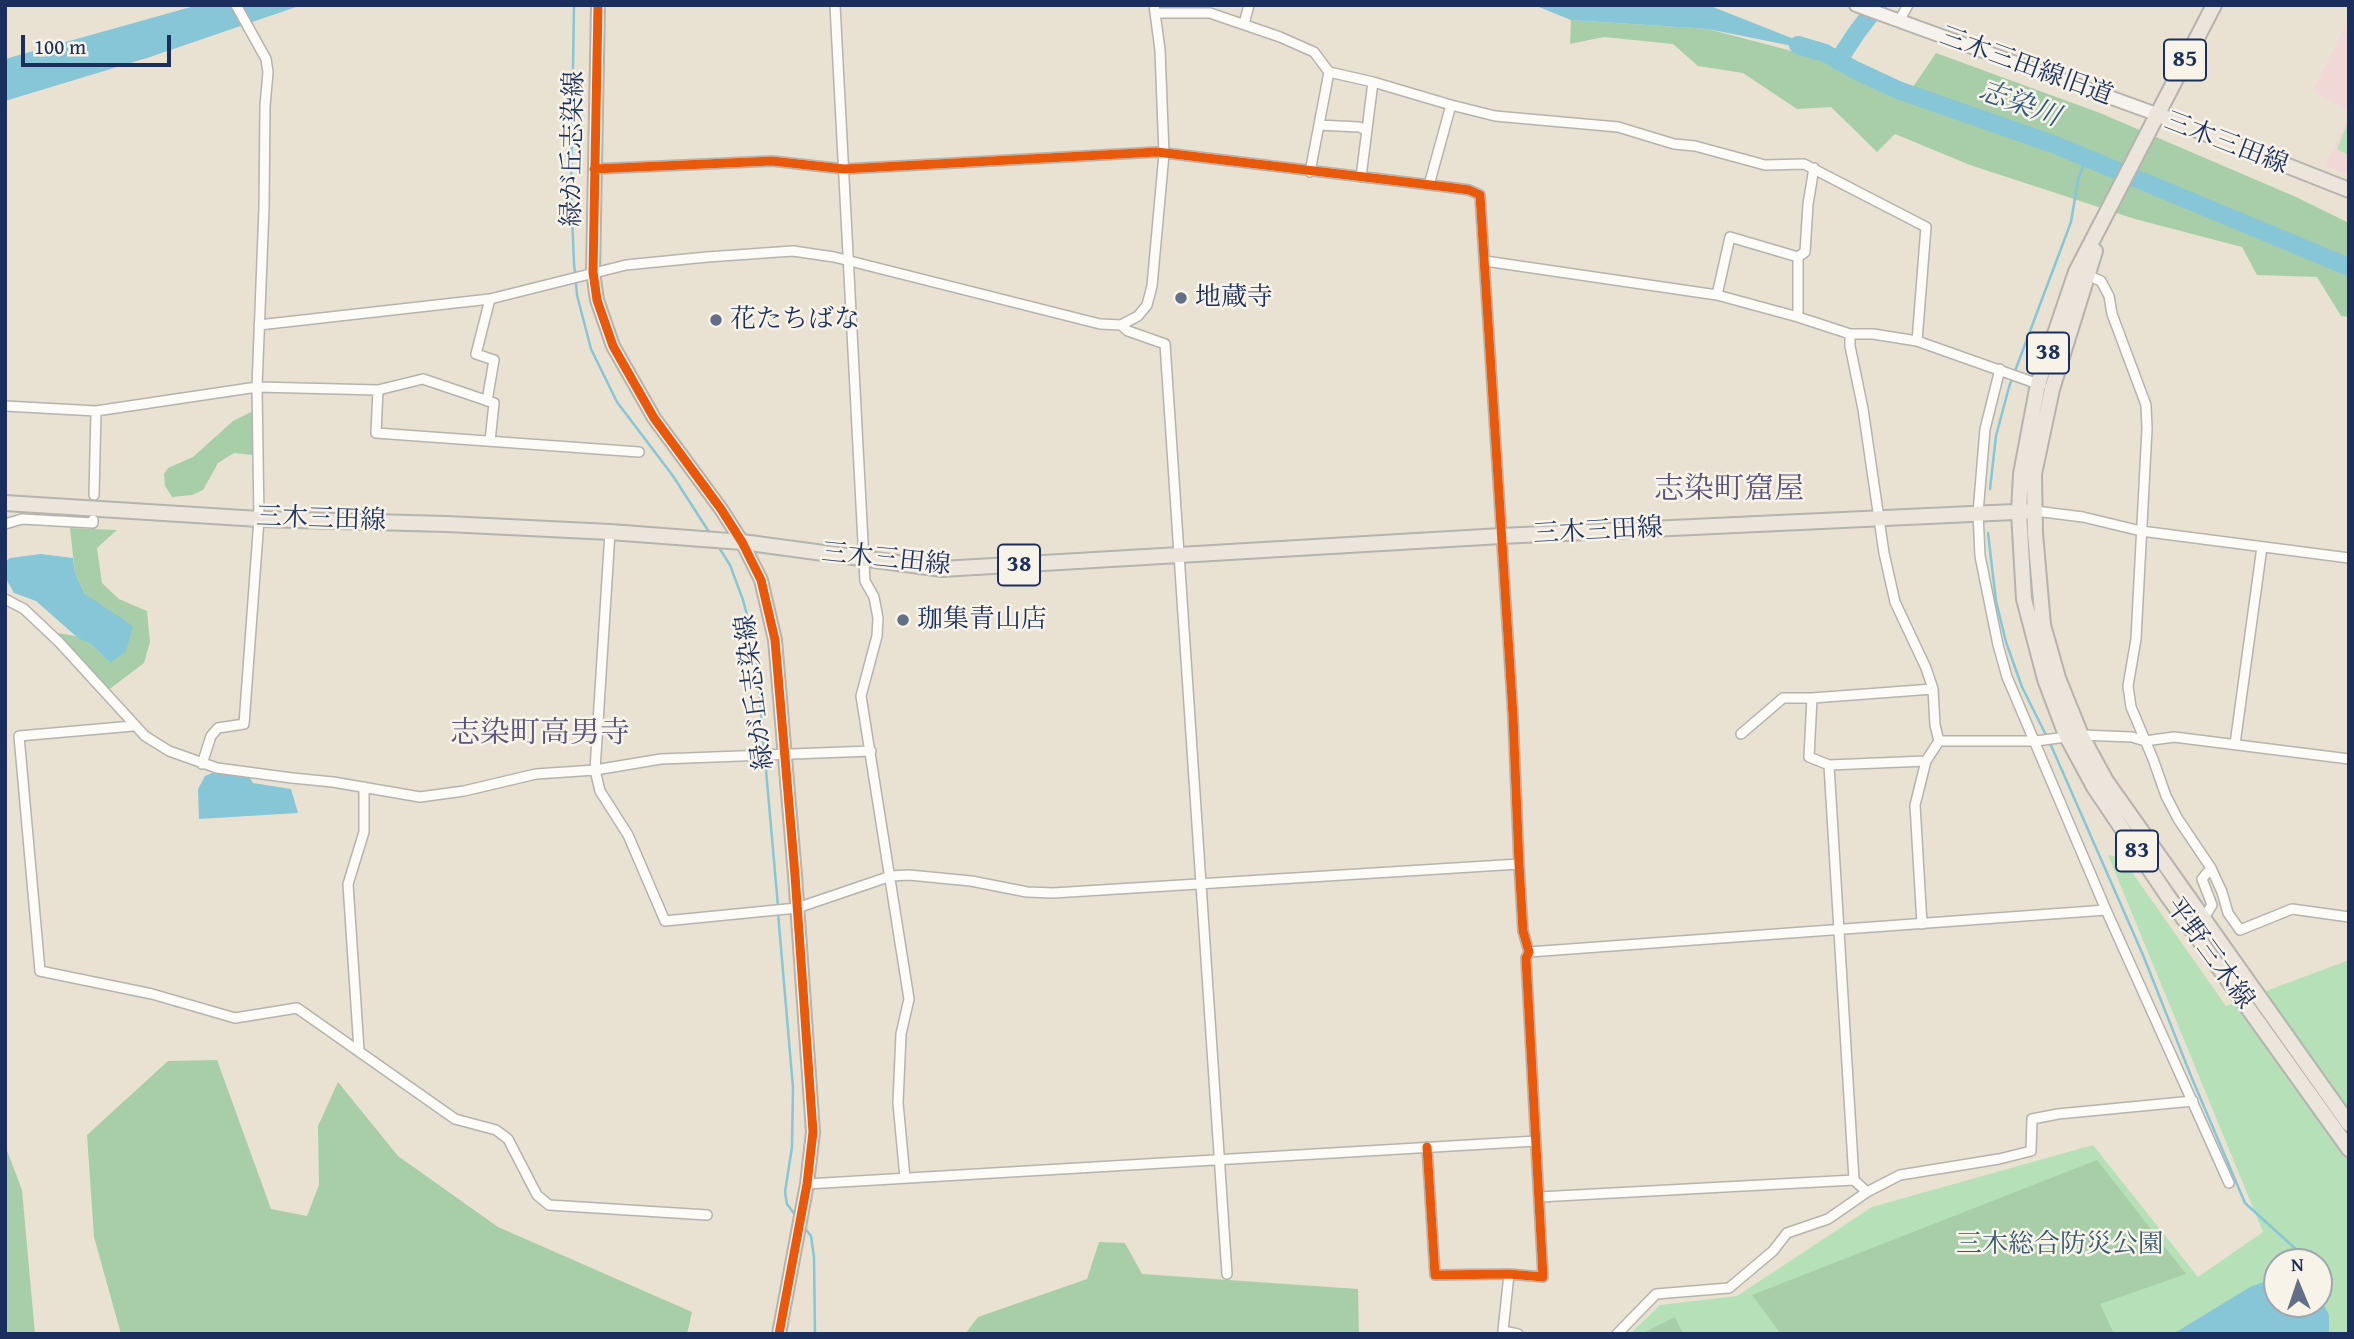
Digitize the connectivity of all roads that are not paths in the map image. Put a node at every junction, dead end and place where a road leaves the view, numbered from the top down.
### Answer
1 (236, 5) edge
2 (598, 5) edge
3 (835, 5) edge
4 (1249, 5) edge
5 (1856, 5) edge
6 (1908, 5) edge
7 (2214, 5) edge
8 (1156, 9) edge
9 (1899, 21) junction
10 (1244, 24) junction
11 (1329, 72) junction
12 (1373, 82) junction
13 (1451, 104) junction
14 (2156, 114) junction
15 (1319, 125) junction
16 (1367, 130) junction
17 (1164, 154) junction
18 (1814, 168) junction
19 (594, 169) junction
20 (844, 169) junction
21 (1310, 172) junction
22 (1361, 177) junction
23 (1429, 185) junction
24 (2349, 190) edge
25 (1798, 257) junction
26 (1485, 261) junction
27 (850, 262) junction
28 (593, 272) junction
29 (2081, 274) junction
30 (1717, 295) junction
31 (490, 299) junction
32 (1798, 317) junction
33 (1121, 325) junction
34 (259, 326) junction
35 (1850, 334) junction
36 (1917, 341) junction
37 (2003, 370) junction
38 (2045, 386) junction
39 (257, 387) junction
40 (377, 390) junction
41 (487, 401) junction
42 (5, 406) edge
43 (96, 411) junction
44 (490, 442) junction
45 (639, 452) dead end
46 (94, 495) dead end
47 (5, 503) edge
48 (2035, 511) junction
49 (2019, 512) junction
50 (1978, 513) junction
51 (259, 519) junction
52 (1879, 519) junction
53 (93, 520) dead end
54 (5, 524) edge
55 (2141, 531) junction
56 (610, 532) junction
57 (1501, 536) junction
58 (742, 542) junction
59 (2262, 547) junction
60 (1181, 555) junction
61 (2349, 558) edge
62 (866, 559) junction
63 (5, 599) edge
64 (1933, 689) junction
65 (1812, 698) junction
66 (133, 726) junction
67 (1741, 734) dead end
68 (2074, 735) junction
69 (1939, 741) junction
70 (2036, 741) junction
71 (2145, 741) junction
72 (2235, 744) junction
73 (870, 751) junction
74 (785, 754) junction
75 (2349, 759) edge
76 (1926, 761) junction
77 (202, 764) junction
78 (1829, 765) junction
79 (595, 770) junction
80 (364, 787) junction
81 (1519, 864) junction
82 (2211, 868) junction
83 (891, 876) junction
84 (1202, 882) junction
85 (797, 908) junction
86 (2106, 910) junction
87 (2349, 917) edge
88 (2203, 919) junction
89 (1922, 924) junction
90 (1838, 930) junction
91 (1529, 952) junction
92 (359, 1050) junction
93 (2193, 1101) junction
94 (2349, 1124) edge
95 (1536, 1141) junction
96 (1427, 1147) junction
97 (2349, 1149) edge
98 (1219, 1160) junction
99 (905, 1178) junction
100 (1854, 1180) junction
101 (2229, 1183) dead end
102 (807, 1184) junction
103 (1867, 1192) junction
104 (1539, 1197) junction
105 (707, 1216) dead end
106 (1227, 1274) dead end
107 (1509, 1274) junction
108 (779, 1334) edge
109 (1518, 1334) edge
110 (1617, 1334) edge

1 - 34 street
2 - 19 street, 緑が丘志染線
3 - 20 street
4 - 10 street
5 - 9 street, 三木三田線旧道
6 - 9 street
7 - 14 main road, 85
8 - 10 street
8 - 17 street
9 - 14 street, 三木三田線旧道
10 - 11 street
11 - 12 street
11 - 15 street
12 - 13 street
12 - 16 street
13 - 18 street
13 - 23 street
14 - 24 main road, 三木三田線
14 - 29 main road, 三木三田線 / 38
15 - 16 street
15 - 21 street
16 - 22 street
17 - 20 street
17 - 21 street
17 - 33 street
18 - 25 street
18 - 36 street
19 - 20 street
19 - 28 street, 緑が丘志染線
20 - 27 street
21 - 22 street
22 - 23 street
23 - 26 street
25 - 30 street
25 - 32 street
26 - 30 street
26 - 57 street
27 - 28 street
27 - 33 street
27 - 62 street
28 - 31 street
28 - 58 street, 緑が丘志染線
29 - 38 main road, 三木三田線 / 38
29 - 55 street
30 - 32 street
31 - 34 street
31 - 41 street
32 - 35 street
33 - 60 street
34 - 39 street
35 - 36 street
35 - 52 street
36 - 37 street
37 - 38 street
37 - 50 street
38 - 48 main road, 三木三田線 / 38
38 - 49 main road, 三木三田線 / 38
39 - 40 street
39 - 43 street
39 - 51 street
40 - 41 street
40 - 44 street
41 - 44 street
42 - 43 street
43 - 46 street
44 - 45 street
47 - 51 main road, 三木三田線 / 38
48 - 49 main road, 三木三田線 / 38
48 - 55 street
48 - 68 main road, 平野三木線 / 83
49 - 50 main road, 三木三田線 / 38
49 - 68 main road, 平野三木線 / 83
50 - 52 main road, 三木三田線 / 38
50 - 70 street
51 - 56 main road, 三木三田線 / 38
51 - 77 street
52 - 57 main road, 三木三田線 / 38
52 - 64 street
53 - 54 street
55 - 59 street
55 - 71 street
56 - 58 main road, 三木三田線 / 38
56 - 79 street
57 - 60 main road, 三木三田線 / 38
57 - 81 street
58 - 62 main road, 三木三田線 / 38
58 - 74 street, 緑が丘志染線
59 - 61 street
59 - 72 street
60 - 62 main road, 三木三田線 / 38
60 - 84 street
62 - 73 street
63 - 66 street
64 - 65 street
64 - 69 street
65 - 67 street
65 - 78 street
66 - 77 street
66 - 92 street
68 - 70 street
68 - 71 street
68 - 88 main road, 平野三木線 / 83
68 - 97 main road, 平野三木線 / 83
69 - 70 street
69 - 76 street
70 - 86 street
71 - 72 street
71 - 82 street
72 - 75 street
73 - 74 street
73 - 83 street
74 - 79 street
74 - 85 street, 緑が丘志染線
76 - 78 street
76 - 89 street
77 - 80 street
78 - 90 street
79 - 80 street
79 - 85 street
80 - 92 street
81 - 84 street
81 - 91 street
82 - 87 street
82 - 88 street
83 - 84 street
83 - 85 street
83 - 99 street
84 - 98 street
85 - 102 street, 緑が丘志染線
86 - 89 street
86 - 93 street
88 - 94 main road, 平野三木線 / 83
89 - 90 street
90 - 91 street
90 - 100 street
91 - 95 street
92 - 105 street
93 - 101 street
93 - 103 street
95 - 96 street
95 - 104 street
96 - 98 street
96 - 107 street
98 - 99 street
98 - 106 street
99 - 102 street
100 - 103 street
100 - 104 street
102 - 108 street, 緑が丘志染線
103 - 110 street
104 - 107 street
107 - 109 street

